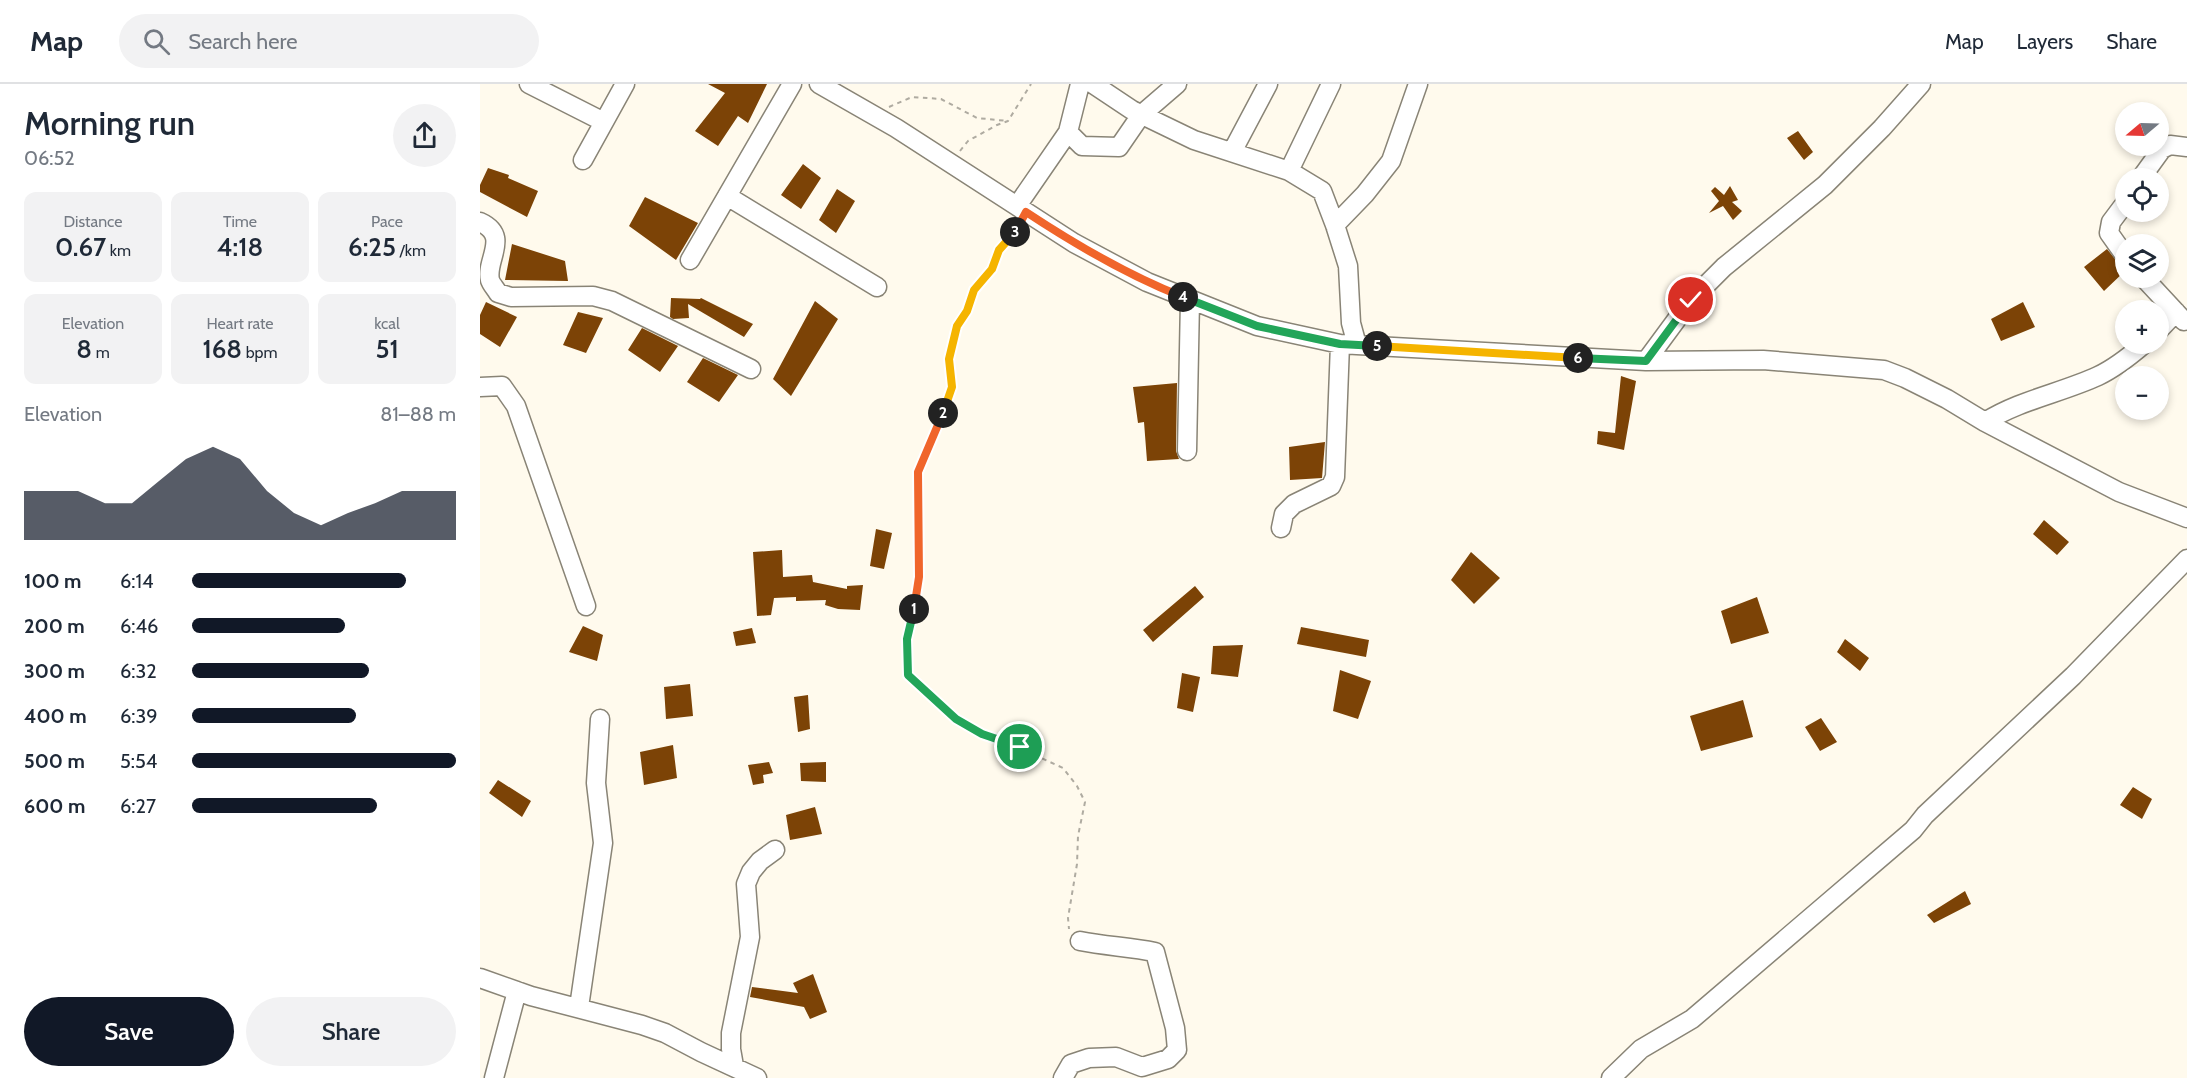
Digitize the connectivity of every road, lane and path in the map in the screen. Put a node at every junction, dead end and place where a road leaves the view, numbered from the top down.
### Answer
1 (529, 84) edge
2 (625, 84) edge
3 (792, 84) edge
4 (819, 84) edge
5 (1031, 84) edge
6 (1080, 84) edge
7 (1093, 84) edge
8 (1177, 84) edge
9 (1268, 84) edge
10 (1331, 84) edge
11 (1418, 84) edge
12 (1920, 84) edge
13 (872, 114) junction
14 (1141, 115) junction
15 (1008, 121) junction
16 (604, 122) junction
17 (1068, 132) junction
18 (2187, 147) edge
19 (1232, 152) junction
20 (583, 160) dead end
21 (951, 163) junction
22 (2149, 168) edge
23 (1289, 171) junction
24 (727, 196) junction
25 (1022, 209) junction
26 (2115, 217) edge
27 (480, 222) edge
28 (1335, 225) junction
29 (2115, 241) edge
30 (690, 260) dead end
31 (877, 287) dead end
32 (2153, 288) edge
33 (1190, 300) junction
34 (2164, 300) edge
35 (2169, 305) edge
36 (2169, 324) edge
37 (1349, 344) junction
38 (2132, 354) edge
39 (1646, 361) junction
40 (751, 369) dead end
41 (480, 387) edge
42 (1985, 422) junction
43 (1187, 451) dead end
44 (2187, 518) edge
45 (1281, 528) dead end
46 (2187, 559) edge
47 (586, 606) dead end
48 (600, 719) dead end
49 (775, 850) dead end
50 (1080, 941) joint
51 (480, 978) edge
52 (517, 991) junction
53 (579, 1008) junction
54 (734, 1066) junction
55 (494, 1078) edge
56 (757, 1078) edge
57 (1063, 1078) edge
58 (1611, 1078) edge

1 - 16 street
2 - 16 street
3 - 24 street
4 - 13 street
5 - 15 path
6 - 17 street
7 - 14 street
8 - 14 street
9 - 19 street
10 - 23 street
11 - 28 street
12 - 39 street
13 - 15 path
13 - 21 street
14 - 17 street
14 - 19 street
15 - 21 path
16 - 20 street
17 - 25 street
18 - 22 street
19 - 23 street
21 - 25 street
23 - 28 street
24 - 30 street
24 - 31 street
25 - 33 street
25 - 50 path
26 - 29 street
27 - 40 street
28 - 37 street
32 - 34 street
33 - 37 street
33 - 43 street
35 - 36 street
37 - 39 street
37 - 45 street
38 - 42 street
39 - 42 street
41 - 47 street
42 - 44 street
46 - 58 street
48 - 53 street
49 - 54 street
50 - 57 street
51 - 52 street
52 - 53 street
52 - 55 street
53 - 54 street
54 - 56 street

